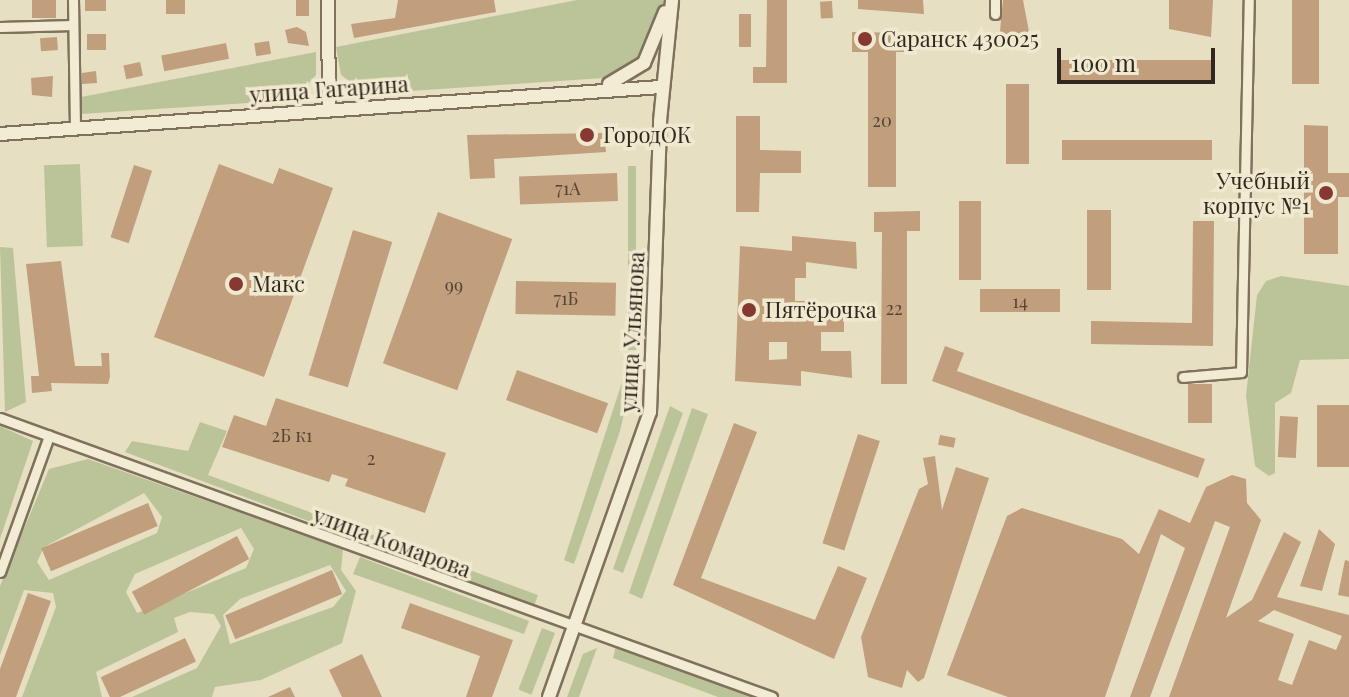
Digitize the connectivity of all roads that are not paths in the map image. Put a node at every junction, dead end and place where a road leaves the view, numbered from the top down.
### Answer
1 (73, 0) edge
2 (328, 0) edge
3 (671, 0) edge
4 (995, 0) edge
5 (1249, 0) edge
6 (995, 14) dead end
7 (73, 25) junction
8 (0, 27) edge
9 (661, 87) junction
10 (583, 90) junction
11 (329, 109) junction
12 (75, 129) junction
13 (0, 134) edge
14 (1183, 377) dead end
15 (0, 418) edge
16 (49, 436) junction
17 (0, 572) edge
18 (575, 624) junction
19 (549, 697) edge
20 (772, 697) edge

1 - 7 street
2 - 11 street
3 - 9 street, улица Ульянова
3 - 10 street
4 - 6 street
5 - 14 street
7 - 8 street
7 - 12 street
9 - 10 street, улица Гагарина
9 - 18 street, улица Ульянова
10 - 11 street, улица Гагарина
11 - 12 street, улица Гагарина
12 - 13 street, улица Гагарина
15 - 16 street, улица Комарова
16 - 17 street
16 - 18 street, улица Комарова
18 - 19 street, улица Ульянова
18 - 20 street, улица Комарова

